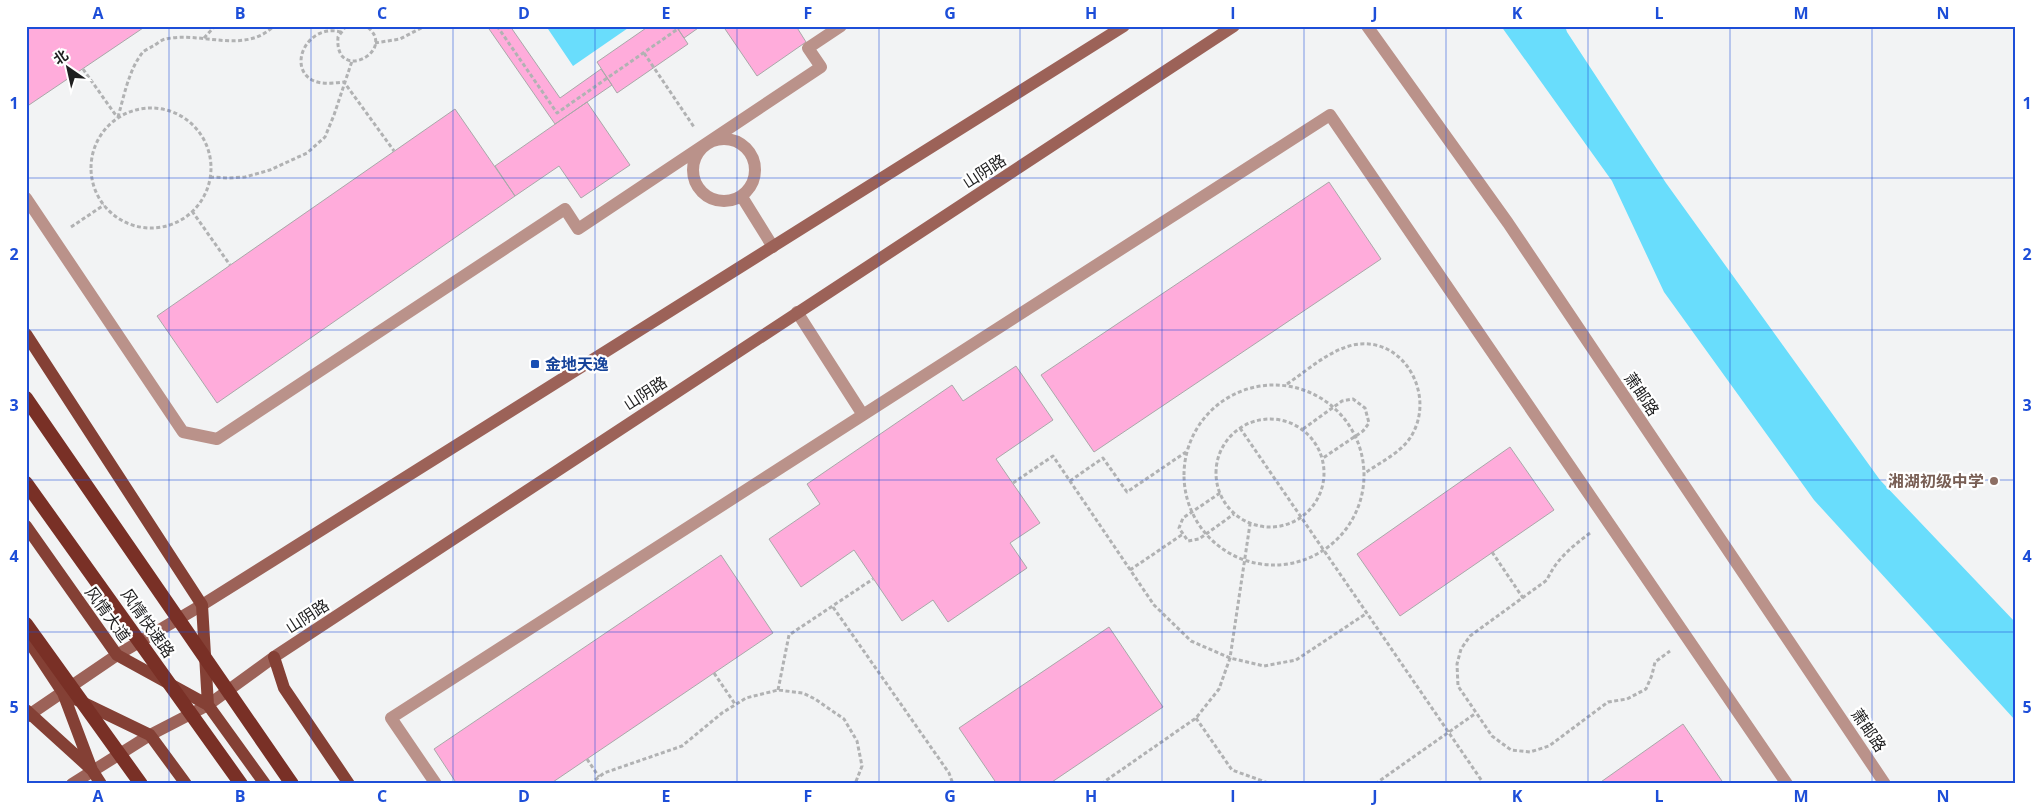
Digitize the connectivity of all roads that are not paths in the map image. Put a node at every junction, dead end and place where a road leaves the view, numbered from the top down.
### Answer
1 (841, 26) edge
2 (1124, 26) edge
3 (1234, 26) edge
4 (1367, 26) edge
5 (706, 145) junction
6 (742, 197) junction
7 (26, 198) edge
8 (773, 247) junction
9 (797, 312) junction
10 (26, 334) edge
11 (26, 398) edge
12 (863, 415) junction
13 (26, 483) edge
14 (26, 526) edge
15 (202, 605) junction
16 (26, 624) edge
17 (26, 637) edge
18 (118, 655) junction
19 (274, 657) junction
20 (63, 693) junction
21 (208, 705) junction
22 (28, 714) edge
23 (150, 735) junction
24 (92, 770) junction
25 (72, 784) edge
26 (101, 784) edge
27 (141, 784) edge
28 (186, 784) edge
29 (241, 784) edge
30 (265, 784) edge
31 (292, 784) edge
32 (349, 784) edge
33 (436, 784) edge
34 (1787, 784) edge
35 (1885, 784) edge

1 - 5 street
2 - 8 main road
3 - 9 main road, 山阴路
4 - 35 street, 萧邮路
5 - 6 street
5 - 6 street
5 - 7 street
6 - 8 street
8 - 15 main road
9 - 12 street
9 - 19 main road, 山阴路
10 - 15 main road
11 - 31 highway, bridge
12 - 33 street
12 - 34 street
13 - 29 highway, 风情快速路, bridge
14 - 18 main road, 风情大道
15 - 18 main road
15 - 21 main road
16 - 27 highway, bridge
17 - 20 main road
18 - 20 main road
18 - 21 main road, 风情大道
19 - 21 main road, 山阴路
19 - 32 main road
20 - 22 main road
20 - 23 main road
20 - 24 main road
21 - 23 main road, 山阴路
21 - 30 main road, 风情大道
22 - 24 main road
23 - 24 main road, 山阴路
23 - 28 main road
24 - 25 main road, 山阴路
24 - 26 main road

